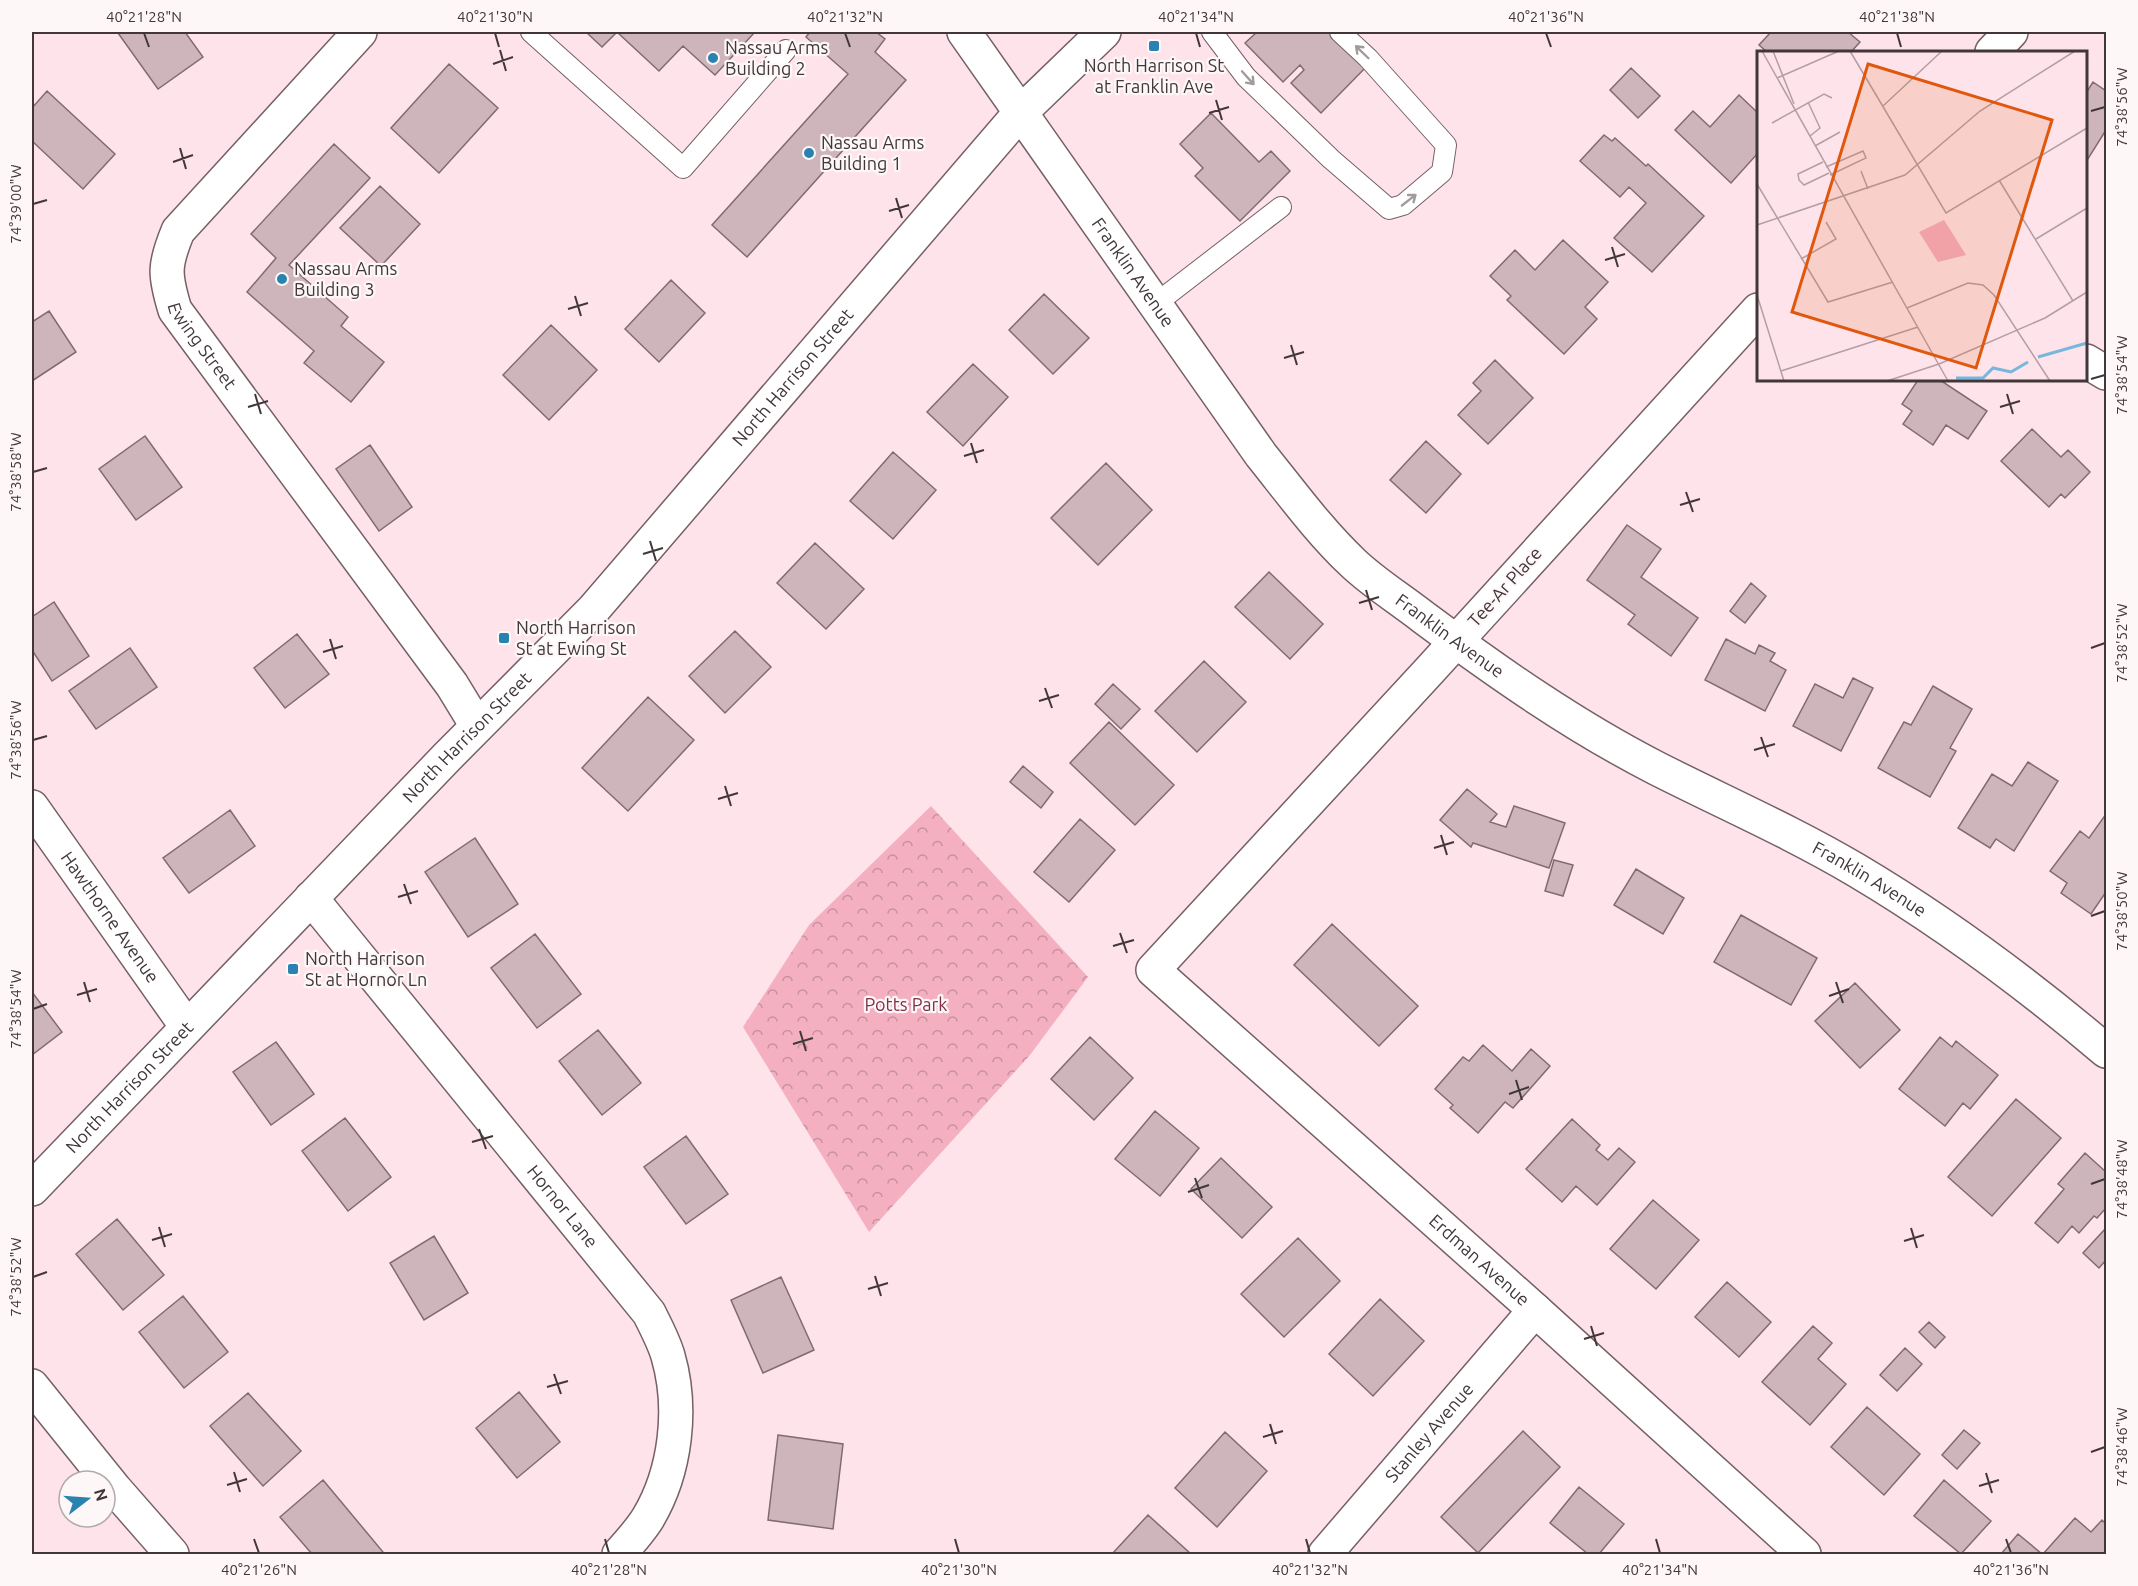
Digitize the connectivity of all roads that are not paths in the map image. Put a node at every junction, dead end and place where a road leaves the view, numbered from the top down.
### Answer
1 (360, 32) edge
2 (531, 32) edge
3 (964, 32) edge
4 (1104, 32) edge
5 (1212, 32) edge
6 (1340, 32) edge
7 (2011, 32) edge
8 (786, 50) dead end
9 (1993, 51) edge
10 (1020, 112) junction
11 (1281, 207) dead end
12 (1154, 305) junction
13 (1757, 311) edge
14 (2087, 362) edge
15 (2106, 373) edge
16 (1456, 641) junction
17 (477, 726) junction
18 (32, 807) edge
19 (311, 898) junction
20 (1153, 970) joint
21 (187, 1027) junction
22 (2106, 1051) edge
23 (32, 1189) edge
24 (1535, 1310) junction
25 (32, 1386) edge
26 (172, 1554) edge
27 (620, 1554) edge
28 (1325, 1554) edge
29 (1804, 1554) edge

1 - 17 street, Ewing Street
2 - 8 lane
3 - 10 street, Franklin Avenue
4 - 10 street, North Harrison Street
5 -> 6 lane
7 - 9 street
10 - 12 street, Franklin Avenue
10 - 17 street, North Harrison Street
11 - 12 lane
12 - 16 street, Franklin Avenue
13 - 16 street, Tee-Ar Place
14 - 15 street
16 - 20 street, Tee-Ar Place
16 - 22 street, Franklin Avenue
17 - 19 street, North Harrison Street
18 - 21 street, Hawthorne Avenue
19 - 21 street, North Harrison Street
19 - 27 street, Hornor Lane
20 - 24 street, Erdman Avenue
21 - 23 street, North Harrison Street
24 - 28 street, Stanley Avenue
24 - 29 street, Erdman Avenue
25 - 26 street

